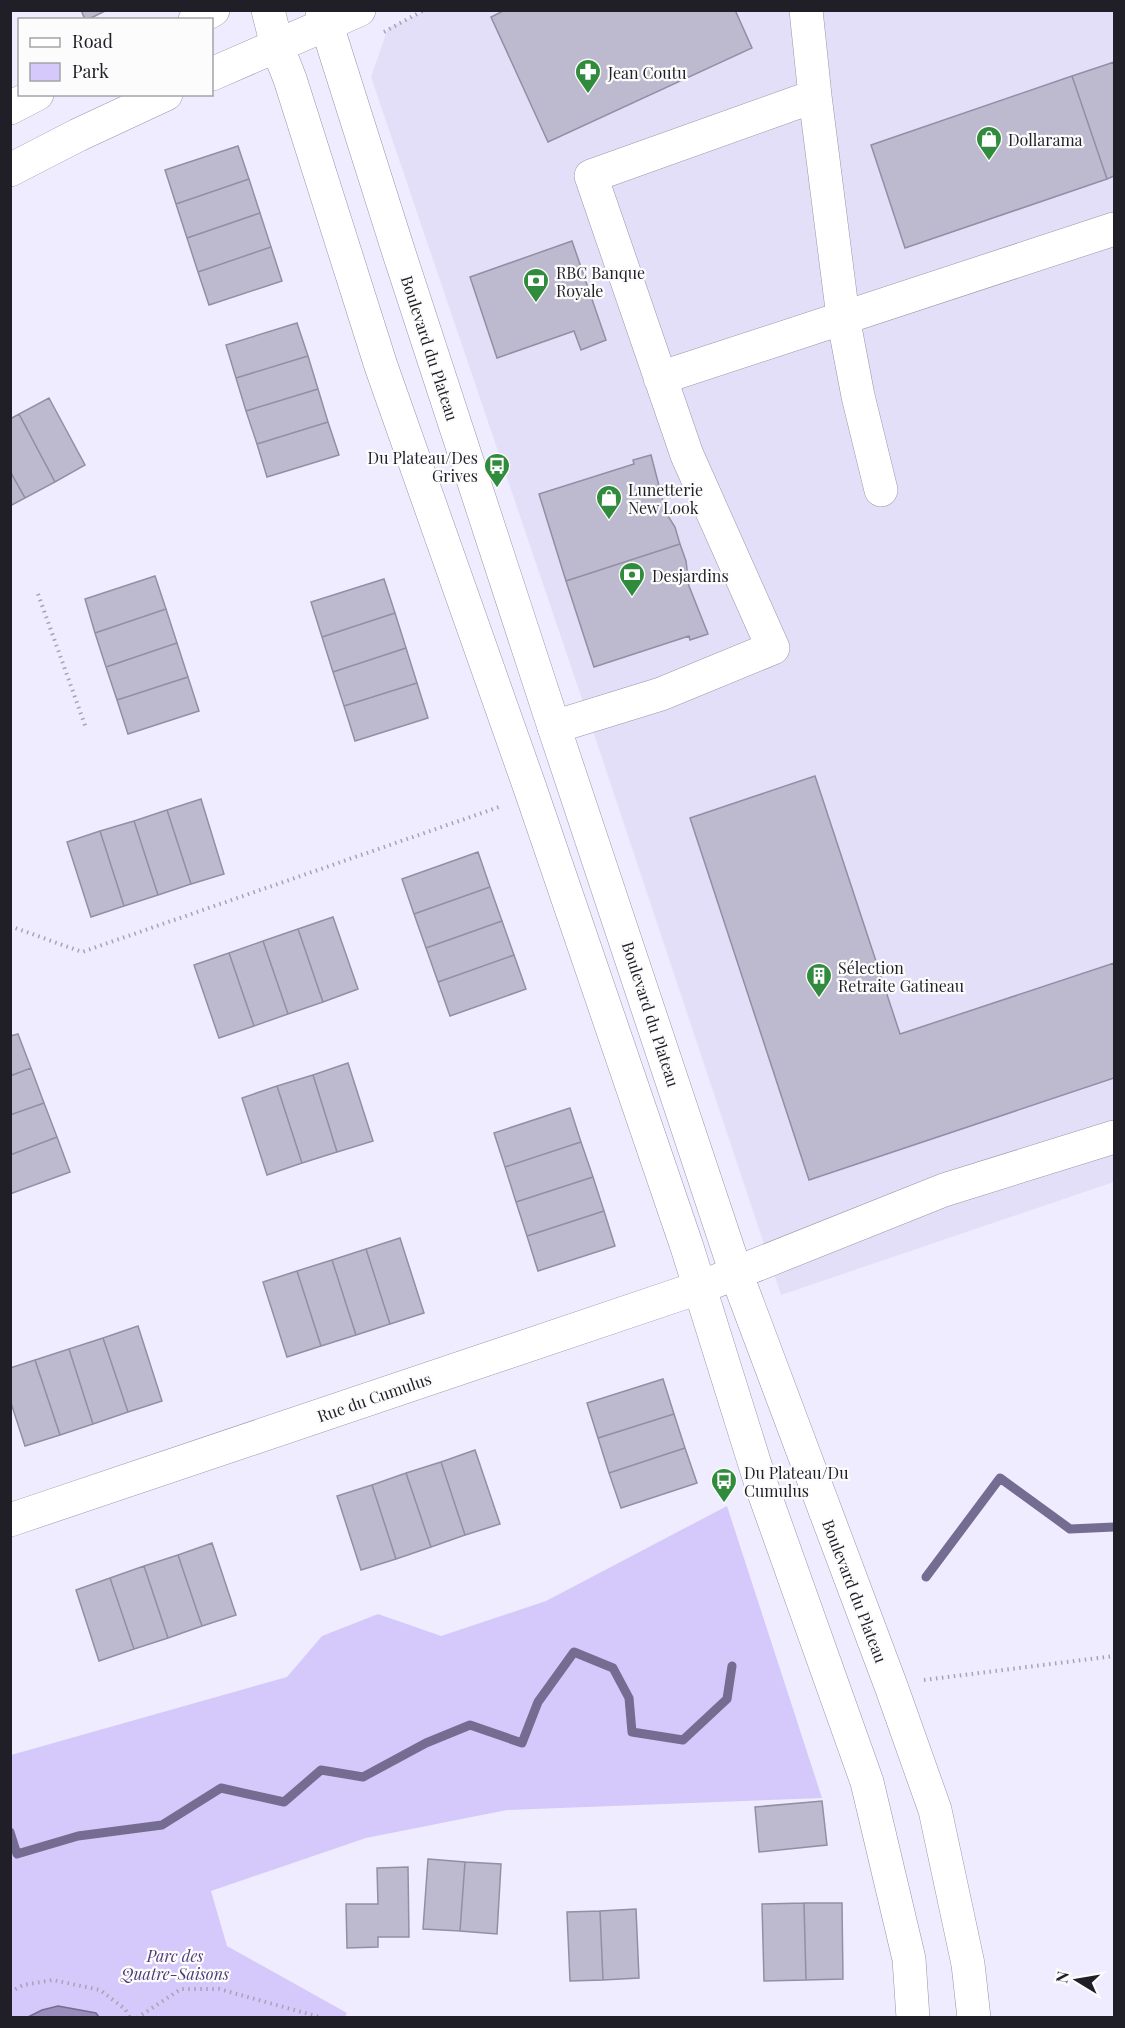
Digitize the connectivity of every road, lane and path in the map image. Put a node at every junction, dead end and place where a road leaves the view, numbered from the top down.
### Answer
1 (213, 10) edge
2 (268, 10) edge
3 (359, 10) edge
4 (424, 10) edge
5 (806, 10) edge
6 (199, 18) edge
7 (324, 18) edge
8 (383, 33) dead end
9 (277, 46) junction
10 (213, 74) edge
11 (33, 96) edge
12 (162, 96) edge
13 (815, 96) junction
14 (10, 108) edge
15 (10, 170) edge
16 (1114, 228) edge
17 (843, 317) junction
18 (660, 378) junction
19 (880, 490) dead end
20 (38, 594) dead end
21 (554, 727) junction
22 (86, 728) dead end
23 (530, 788) junction
24 (10, 926) edge
25 (1114, 1137) edge
26 (736, 1273) junction
27 (701, 1287) junction
28 (10, 1520) edge
29 (1114, 1656) edge
30 (891, 1686) junction
31 (10, 1992) edge
32 (130, 2018) edge
33 (137, 2018) edge
34 (323, 2018) edge
35 (913, 2018) edge
36 (974, 2018) edge

1 - 6 main road
2 - 9 main road
3 - 7 main road
4 - 8 path
5 - 13 main road
7 - 9 main road
7 - 21 main road, Boulevard du Plateau
9 - 10 main road
9 - 23 main road
11 - 14 main road
12 - 15 main road
13 - 17 main road
13 - 18 main road
16 - 17 main road
17 - 18 main road
17 - 19 main road
18 - 21 main road
20 - 22 path
21 - 26 main road, Boulevard du Plateau
23 - 24 path
23 - 27 main road
25 - 26 main road, Rue du Cumulus
26 - 27 main road, Rue du Cumulus
26 - 30 main road, Boulevard du Plateau
27 - 28 main road, Rue du Cumulus
27 - 35 main road
29 - 30 path
30 - 36 main road, Boulevard du Plateau
31 - 32 path
33 - 34 path

